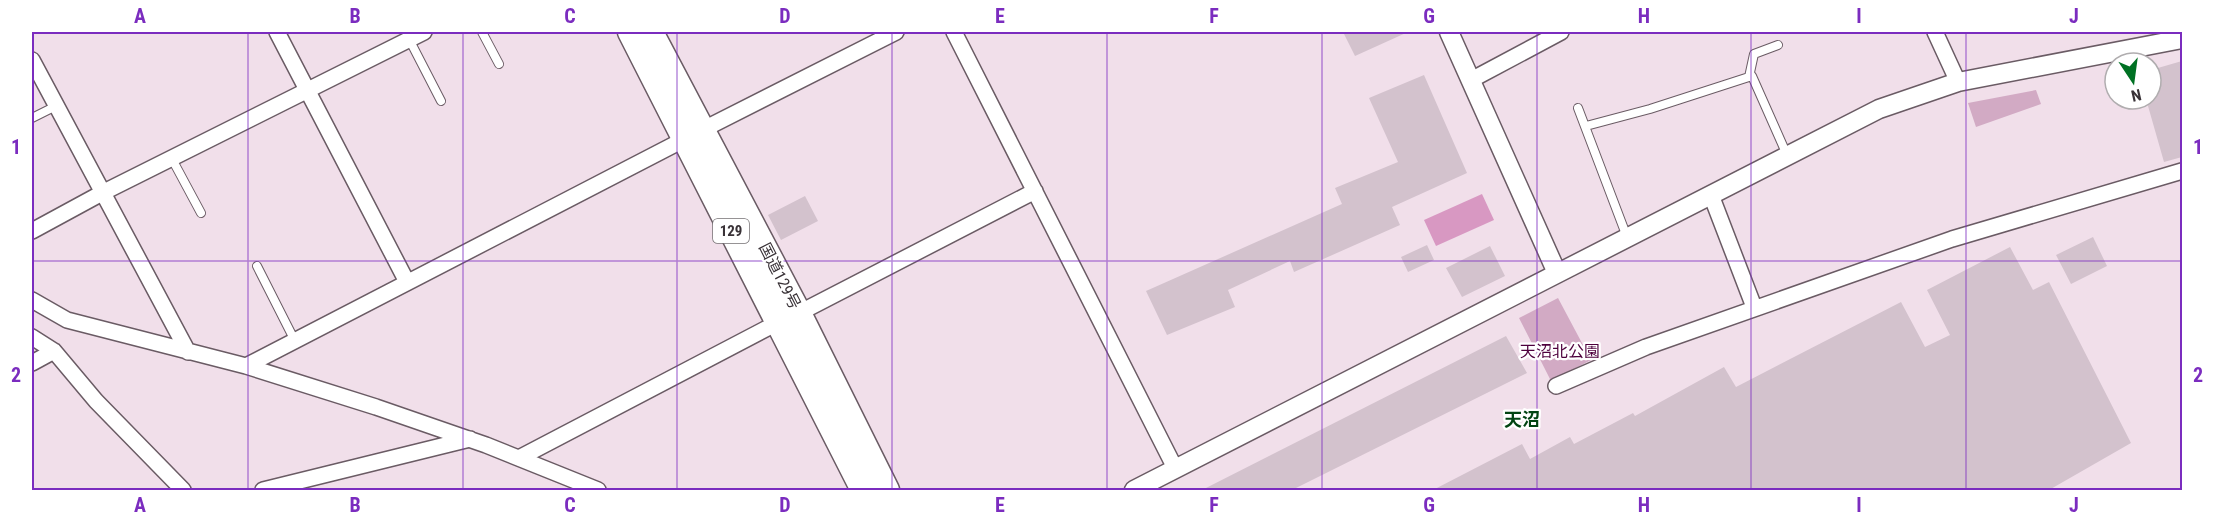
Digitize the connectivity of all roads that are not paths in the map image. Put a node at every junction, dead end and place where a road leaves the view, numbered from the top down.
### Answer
1 (277, 32) edge
2 (424, 32) edge
3 (482, 32) edge
4 (630, 32) edge
5 (651, 32) edge
6 (896, 32) edge
7 (954, 32) edge
8 (1449, 32) edge
9 (1561, 32) edge
10 (1935, 32) edge
11 (409, 39) junction
12 (2182, 39) edge
13 (1778, 45) dead end
14 (32, 60) edge
15 (499, 64) dead end
16 (1749, 77) junction
17 (1471, 80) junction
18 (1958, 82) junction
19 (308, 91) junction
20 (441, 101) dead end
21 (56, 106) junction
22 (1578, 108) dead end
23 (32, 118) edge
24 (1586, 126) junction
25 (694, 134) junction
26 (1788, 156) junction
27 (172, 159) junction
28 (2182, 171) edge
29 (1035, 191) junction
30 (102, 193) junction
31 (1711, 195) junction
32 (201, 213) dead end
33 (32, 231) edge
34 (1628, 238) junction
35 (257, 266) dead end
36 (1557, 273) junction
37 (407, 282) junction
38 (32, 300) edge
39 (1754, 307) junction
40 (799, 313) junction
41 (777, 323) junction
42 (32, 337) edge
43 (295, 340) junction
44 (32, 343) edge
45 (54, 351) junction
46 (188, 352) junction
47 (32, 363) edge
48 (246, 366) junction
49 (1556, 386) dead end
50 (470, 439) junction
51 (519, 458) junction
52 (1175, 468) junction
53 (183, 490) edge
54 (263, 490) edge
55 (598, 490) edge
56 (863, 490) edge
57 (887, 490) edge
58 (1134, 490) edge

1 - 19 street
2 - 11 street
3 - 15 lane
4 - 25 highway, 国道129号 / 129
5 - 25 highway, 国道129号 / 129
6 - 25 street
7 - 29 street
8 - 17 street
9 - 17 street
10 - 18 street
11 - 19 street
11 - 20 lane
12 - 18 street
13 - 16 lane
14 - 21 street
16 - 24 lane
16 - 26 lane
17 - 36 street
18 - 26 street
19 - 27 street
19 - 37 street
21 - 23 lane
21 - 30 street
22 - 24 lane
24 - 34 lane
25 - 37 street
25 - 40 highway, 国道129号 / 129
25 - 41 highway, 国道129号 / 129
26 - 31 street
27 - 30 street
27 - 32 lane
28 - 39 street
29 - 40 street
29 - 52 street
30 - 33 street
30 - 46 street
31 - 34 street
31 - 39 street
34 - 36 street
35 - 43 lane
36 - 52 street
37 - 43 street
38 - 46 street
39 - 49 street
40 - 57 highway, 国道129号 / 129
41 - 51 street
41 - 56 highway, 国道129号 / 129
42 - 45 street
43 - 48 street
44 - 45 street
45 - 47 street
45 - 53 street
46 - 48 street
48 - 50 street
50 - 51 street
50 - 54 street
51 - 55 street
52 - 58 street

